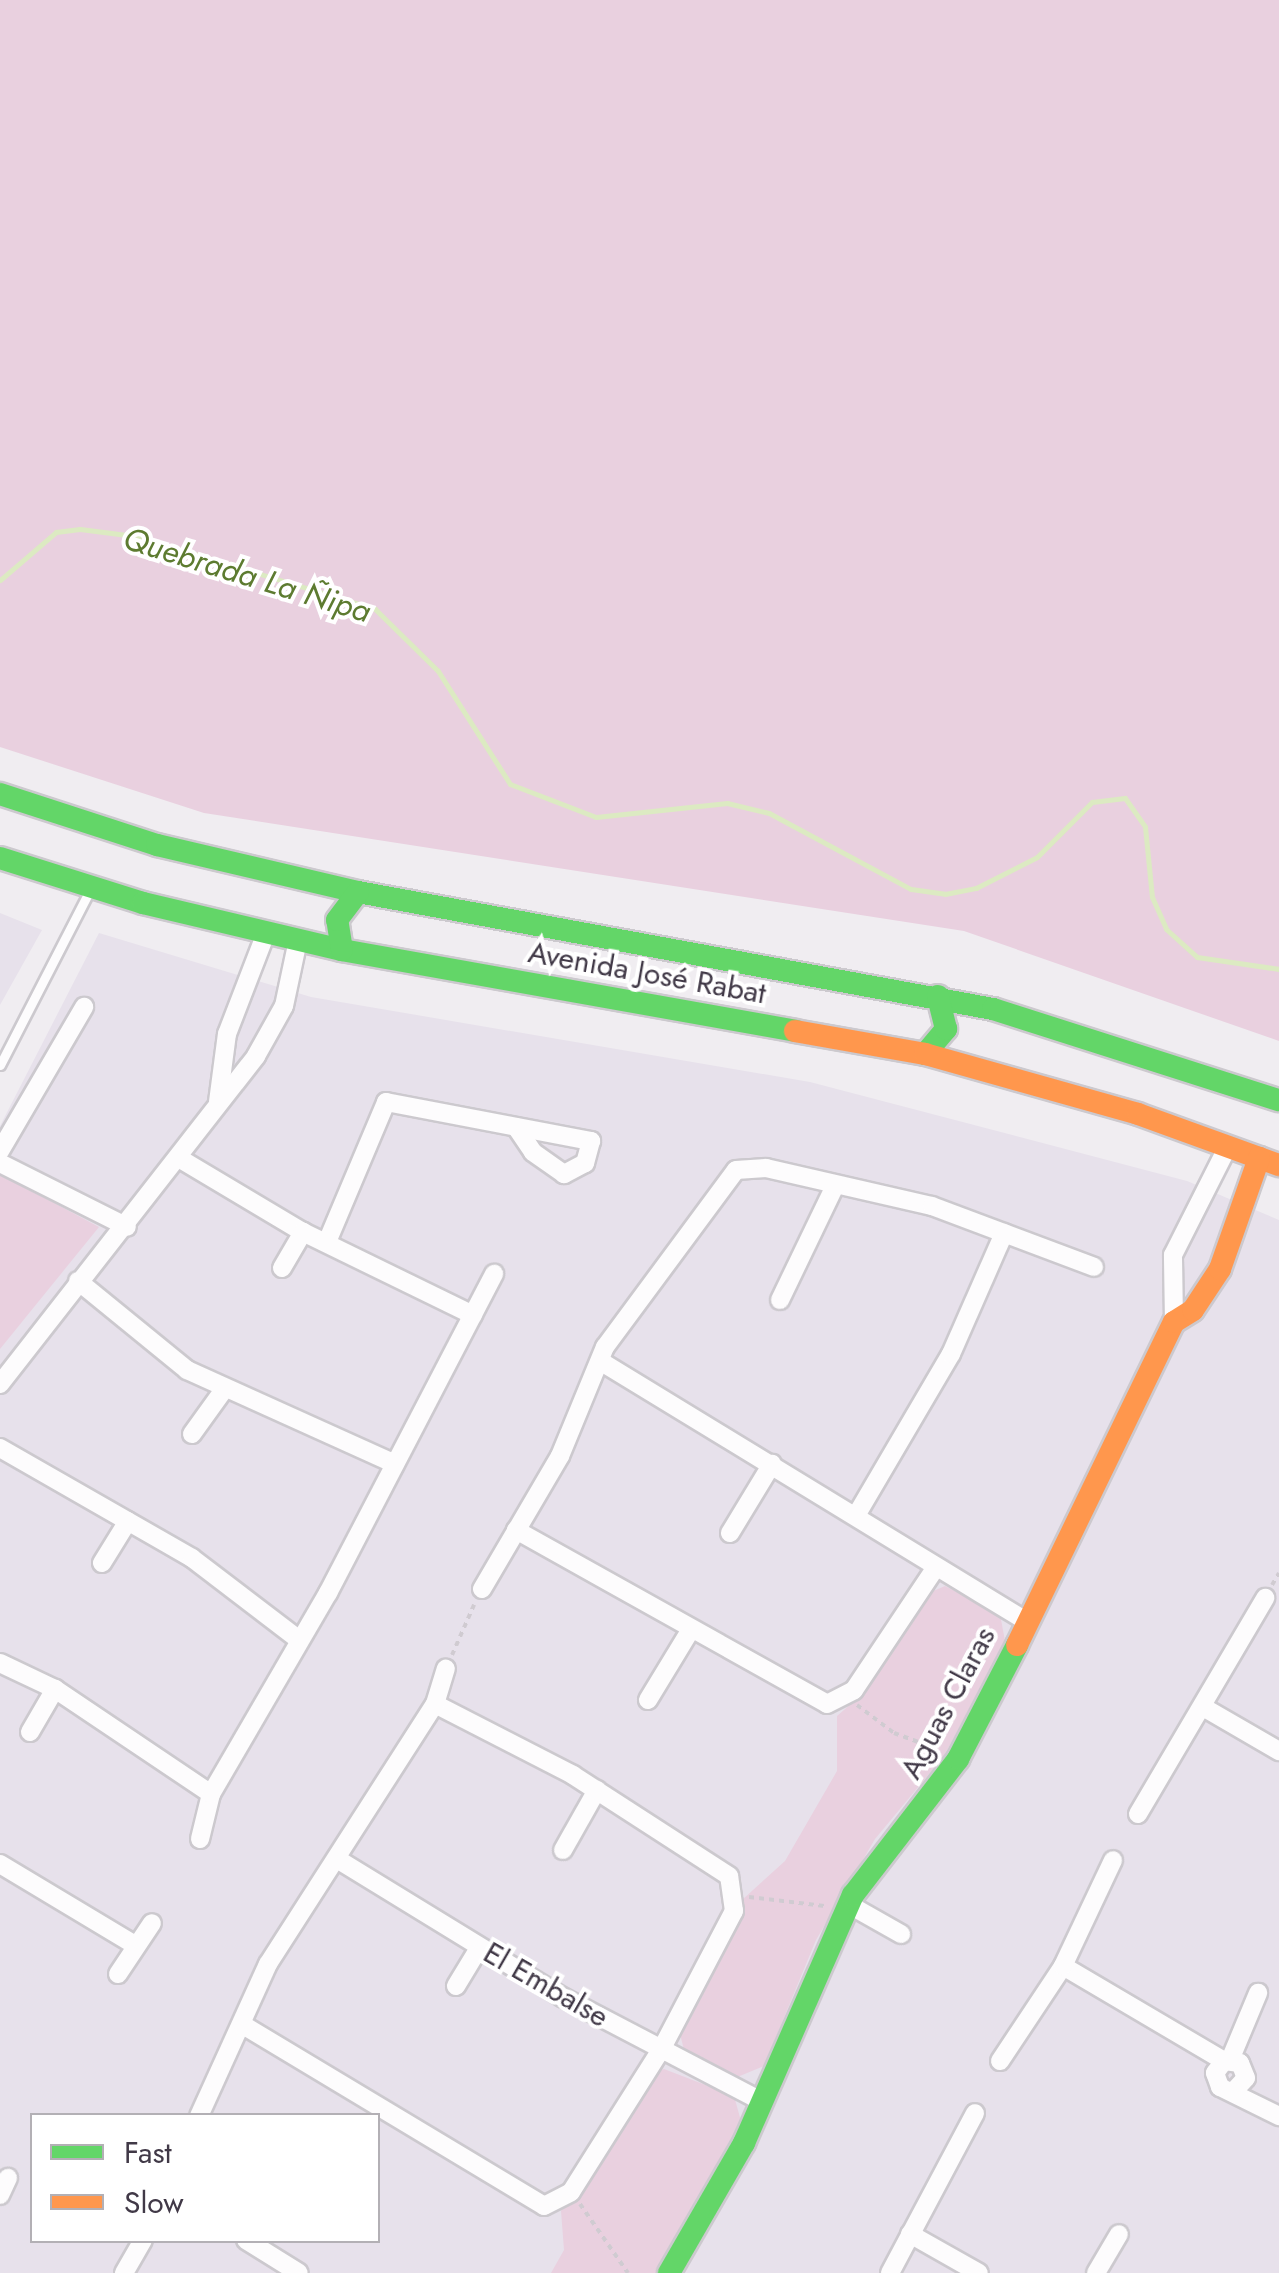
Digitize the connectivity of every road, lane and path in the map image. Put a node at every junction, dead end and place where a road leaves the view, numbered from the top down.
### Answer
1 (0, 794) edge
2 (0, 858) edge
3 (91, 888) junction
4 (358, 892) junction
5 (266, 933) junction
6 (298, 940) junction
7 (342, 950) junction
8 (938, 996) junction
9 (84, 1007) dead end
10 (925, 1054) junction
11 (0, 1064) edge
12 (1279, 1100) edge
13 (218, 1102) junction
14 (516, 1127) dead end
15 (1228, 1146) junction
16 (0, 1151) edge
17 (182, 1160) junction
18 (1269, 1161) edge
19 (0, 1163) edge
20 (834, 1188) junction
21 (127, 1227) junction
22 (304, 1232) junction
23 (1004, 1233) junction
24 (327, 1242) junction
25 (1094, 1267) dead end
26 (282, 1268) dead end
27 (494, 1274) dead end
28 (78, 1281) junction
29 (780, 1300) dead end
30 (472, 1314) junction
31 (1174, 1322) junction
32 (600, 1361) junction
33 (0, 1384) edge
34 (225, 1388) junction
35 (192, 1434) dead end
36 (0, 1448) edge
37 (396, 1464) junction
38 (772, 1464) junction
39 (857, 1514) junction
40 (128, 1522) junction
41 (516, 1530) junction
42 (730, 1532) dead end
43 (102, 1563) dead end
44 (934, 1570) junction
45 (482, 1589) joint
46 (1265, 1598) dead end
47 (1024, 1620) junction
48 (690, 1631) junction
49 (298, 1639) junction
50 (0, 1663) edge
51 (446, 1669) joint
52 (55, 1688) junction
53 (845, 1696) junction
54 (648, 1700) dead end
55 (435, 1704) junction
56 (1203, 1707) junction
57 (30, 1732) dead end
58 (1279, 1750) edge
59 (958, 1759) junction
60 (597, 1790) junction
61 (212, 1794) junction
62 (1138, 1814) dead end
63 (200, 1839) dead end
64 (563, 1850) dead end
65 (337, 1859) junction
66 (1114, 1860) dead end
67 (0, 1864) edge
68 (737, 1896) junction
69 (848, 1904) junction
70 (152, 1923) dead end
71 (900, 1934) dead end
72 (133, 1944) junction
73 (479, 1948) junction
74 (1063, 1966) junction
75 (118, 1974) dead end
76 (456, 1986) dead end
77 (1258, 1994) dead end
78 (243, 2026) junction
79 (662, 2048) junction
80 (1227, 2060) junction
81 (1000, 2061) dead end
82 (761, 2100) junction
83 (379, 2110) edge
84 (200, 2113) edge
85 (974, 2113) dead end
86 (1279, 2116) edge
87 (571, 2192) junction
88 (910, 2234) junction
89 (1119, 2234) dead end
90 (142, 2243) edge
91 (251, 2243) edge
92 (124, 2273) edge
93 (299, 2273) edge
94 (628, 2273) edge
95 (669, 2273) edge
96 (890, 2273) edge
97 (979, 2273) edge
98 (1096, 2273) edge

1 - 4 street, Avenida José Rabat
2 - 3 street, Avenida José Rabat
3 - 5 street, Avenida José Rabat
3 - 11 lane
4 - 7 street
4 - 8 street, Avenida José Rabat
5 - 6 street, Avenida José Rabat
5 - 13 street
6 - 7 street, Avenida José Rabat
6 - 13 street
7 - 10 street, Avenida José Rabat
8 - 10 street
8 - 12 street, Avenida José Rabat
9 - 16 street
10 - 15 street, Avenida José Rabat
13 - 17 street
14 - 24 street
15 - 18 street, Avenida José Rabat
15 - 31 street, Aguas Claras
17 - 21 street
17 - 22 street
18 - 31 street, Aguas Claras
19 - 21 street
20 - 23 street
20 - 29 street
20 - 32 street
21 - 28 street
22 - 24 street
22 - 26 street
23 - 25 street
23 - 39 street
24 - 30 street
27 - 30 street
28 - 33 street
28 - 34 street
30 - 37 street
31 - 47 street, Aguas Claras
32 - 38 street
32 - 41 street
34 - 35 street
34 - 37 street
36 - 40 street
37 - 49 street
38 - 39 street
38 - 42 street
39 - 44 street
40 - 43 street
40 - 49 street
41 - 45 street
41 - 48 street
44 - 47 street
44 - 53 street
45 - 51 path
46 - 56 street
47 - 59 street, Aguas Claras
48 - 53 street
48 - 54 street
49 - 61 street
50 - 52 street
51 - 55 street
52 - 57 street
52 - 61 street
53 - 59 path
55 - 60 street
55 - 65 street
56 - 58 street
56 - 62 street
59 - 69 street, Aguas Claras
60 - 64 street
60 - 68 street
61 - 63 street
65 - 73 street, El Embalse
65 - 78 street
66 - 74 street
67 - 72 street
68 - 69 path
68 - 79 street
69 - 71 street
69 - 82 street, Aguas Claras
70 - 72 street
72 - 75 street
73 - 76 street
73 - 79 street, El Embalse
74 - 80 street
74 - 81 street
77 - 80 street
78 - 83 street
78 - 84 street
79 - 82 street, El Embalse
79 - 87 street
80 - 86 street
82 - 95 street, Aguas Claras
83 - 87 street
85 - 88 street
87 - 94 path
88 - 96 street
88 - 97 street
89 - 98 street
90 - 92 street
91 - 93 street

